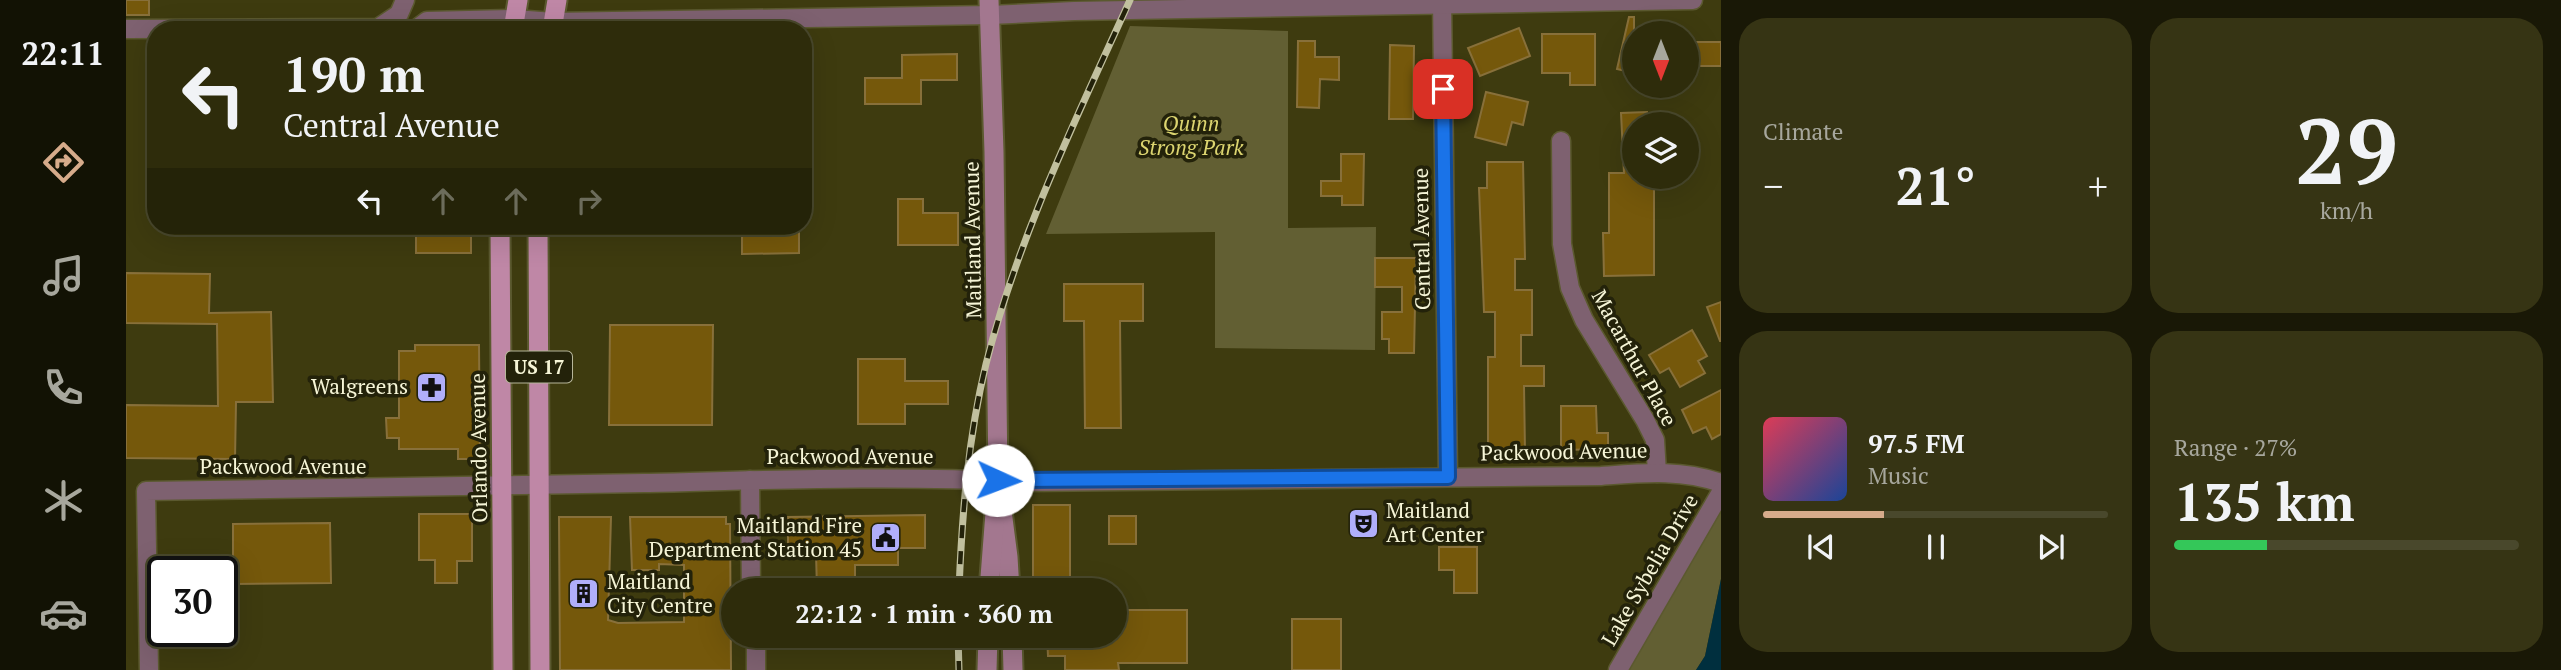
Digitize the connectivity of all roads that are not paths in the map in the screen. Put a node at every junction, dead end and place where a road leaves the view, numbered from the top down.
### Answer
1 (405, 0) edge
2 (557, 0) edge
3 (1693, 0) edge
4 (1442, 3) edge
5 (990, 7) edge
6 (516, 16) edge
7 (388, 21) edge
8 (427, 21) edge
9 (534, 21) edge
10 (554, 21) edge
11 (668, 21) edge
12 (126, 29) edge
13 (147, 29) edge
14 (1561, 141) dead end
15 (500, 235) edge
16 (538, 235) edge
17 (1657, 472) junction
18 (1448, 477) junction
19 (750, 480) junction
20 (998, 480) junction
21 (1721, 483) edge
22 (540, 485) junction
23 (503, 486) junction
24 (1721, 492) edge
25 (751, 578) edge
26 (989, 578) edge
27 (1009, 578) edge
28 (755, 648) edge
29 (988, 648) edge
30 (1012, 648) edge
31 (149, 670) edge
32 (503, 670) edge
33 (540, 670) edge
34 (756, 670) edge
35 (987, 670) edge
36 (1013, 670) edge
37 (1618, 670) edge

1 - 7 street
2 - 10 main road
3 - 4 street
4 - 5 street
4 - 18 street, Central Avenue
5 - 11 street
5 - 20 main road, Maitland Avenue
6 - 8 street
6 - 9 street
12 - 13 street
14 - 17 street, Macarthur Place
15 - 23 main road, Orlando Avenue / US 17
16 - 22 main road, US 17
17 - 18 street, Packwood Avenue
17 - 21 street, Packwood Avenue
18 - 20 street, Packwood Avenue
19 - 20 street, Packwood Avenue
19 - 22 street, Packwood Avenue
19 - 25 street
20 - 26 main road, Maitland Avenue
20 - 27 main road, Maitland Avenue
22 - 23 street, Packwood Avenue
22 - 33 main road, US 17
23 - 31 street, Packwood Avenue
23 - 32 main road, Orlando Avenue / US 17
24 - 37 street, Lake Sybelia Drive
28 - 34 street
29 - 35 main road
30 - 36 main road

